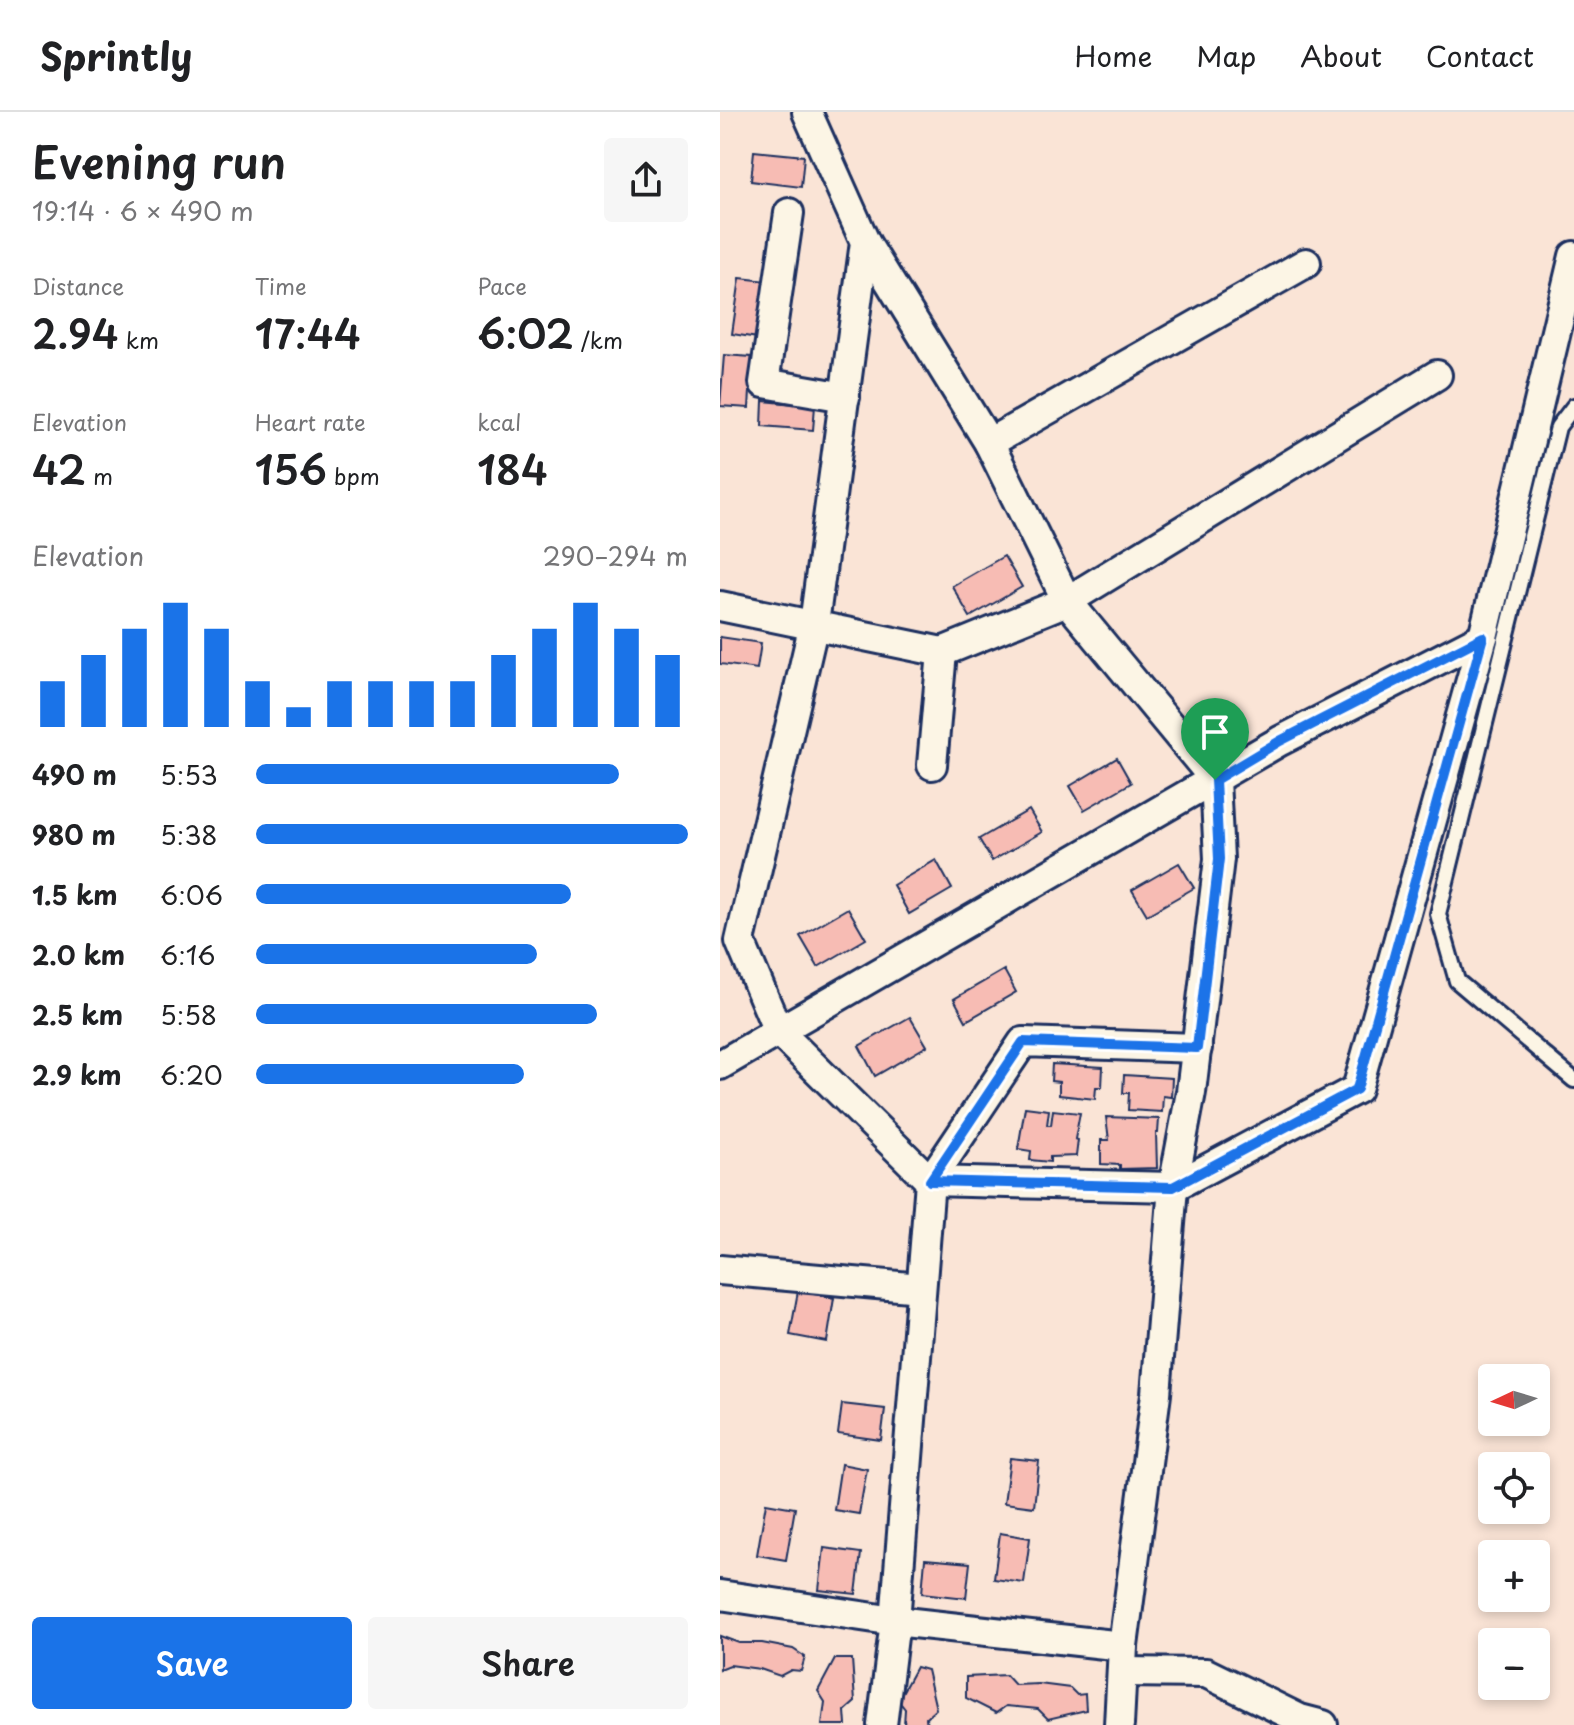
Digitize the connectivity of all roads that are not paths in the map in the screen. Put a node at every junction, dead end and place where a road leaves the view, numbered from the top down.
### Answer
1 (807, 112) edge
2 (789, 213) dead end
3 (865, 242) junction
4 (1574, 256) edge
5 (1306, 263) dead end
6 (1437, 375) dead end
7 (845, 397) junction
8 (1574, 406) edge
9 (989, 443) junction
10 (1067, 601) junction
11 (720, 606) edge
12 (814, 624) junction
13 (1483, 637) junction
14 (942, 652) junction
15 (932, 765) dead end
16 (1215, 780) junction
17 (778, 1031) junction
18 (1197, 1048) junction
19 (720, 1065) edge
20 (1574, 1080) edge
21 (930, 1181) junction
22 (1173, 1187) junction
23 (720, 1270) edge
24 (921, 1288) junction
25 (720, 1595) edge
26 (895, 1621) junction
27 (1123, 1659) junction
28 (882, 1725) edge
29 (1119, 1725) edge
30 (1323, 1725) edge

1 - 3 street
2 - 7 street
3 - 7 street
3 - 9 street
4 - 13 street
5 - 9 street
6 - 10 street
7 - 12 street
8 - 20 lane
9 - 10 street
10 - 14 street
10 - 16 street
11 - 12 street
12 - 14 street
12 - 17 street
13 - 16 street
13 - 22 street
14 - 15 street
16 - 17 street
16 - 18 street
17 - 19 street
17 - 21 street
18 - 21 street
18 - 22 street
21 - 22 street
21 - 24 street
22 - 27 street
23 - 24 street
24 - 26 street
25 - 26 street
26 - 27 street
26 - 28 street
27 - 29 street
27 - 30 street

